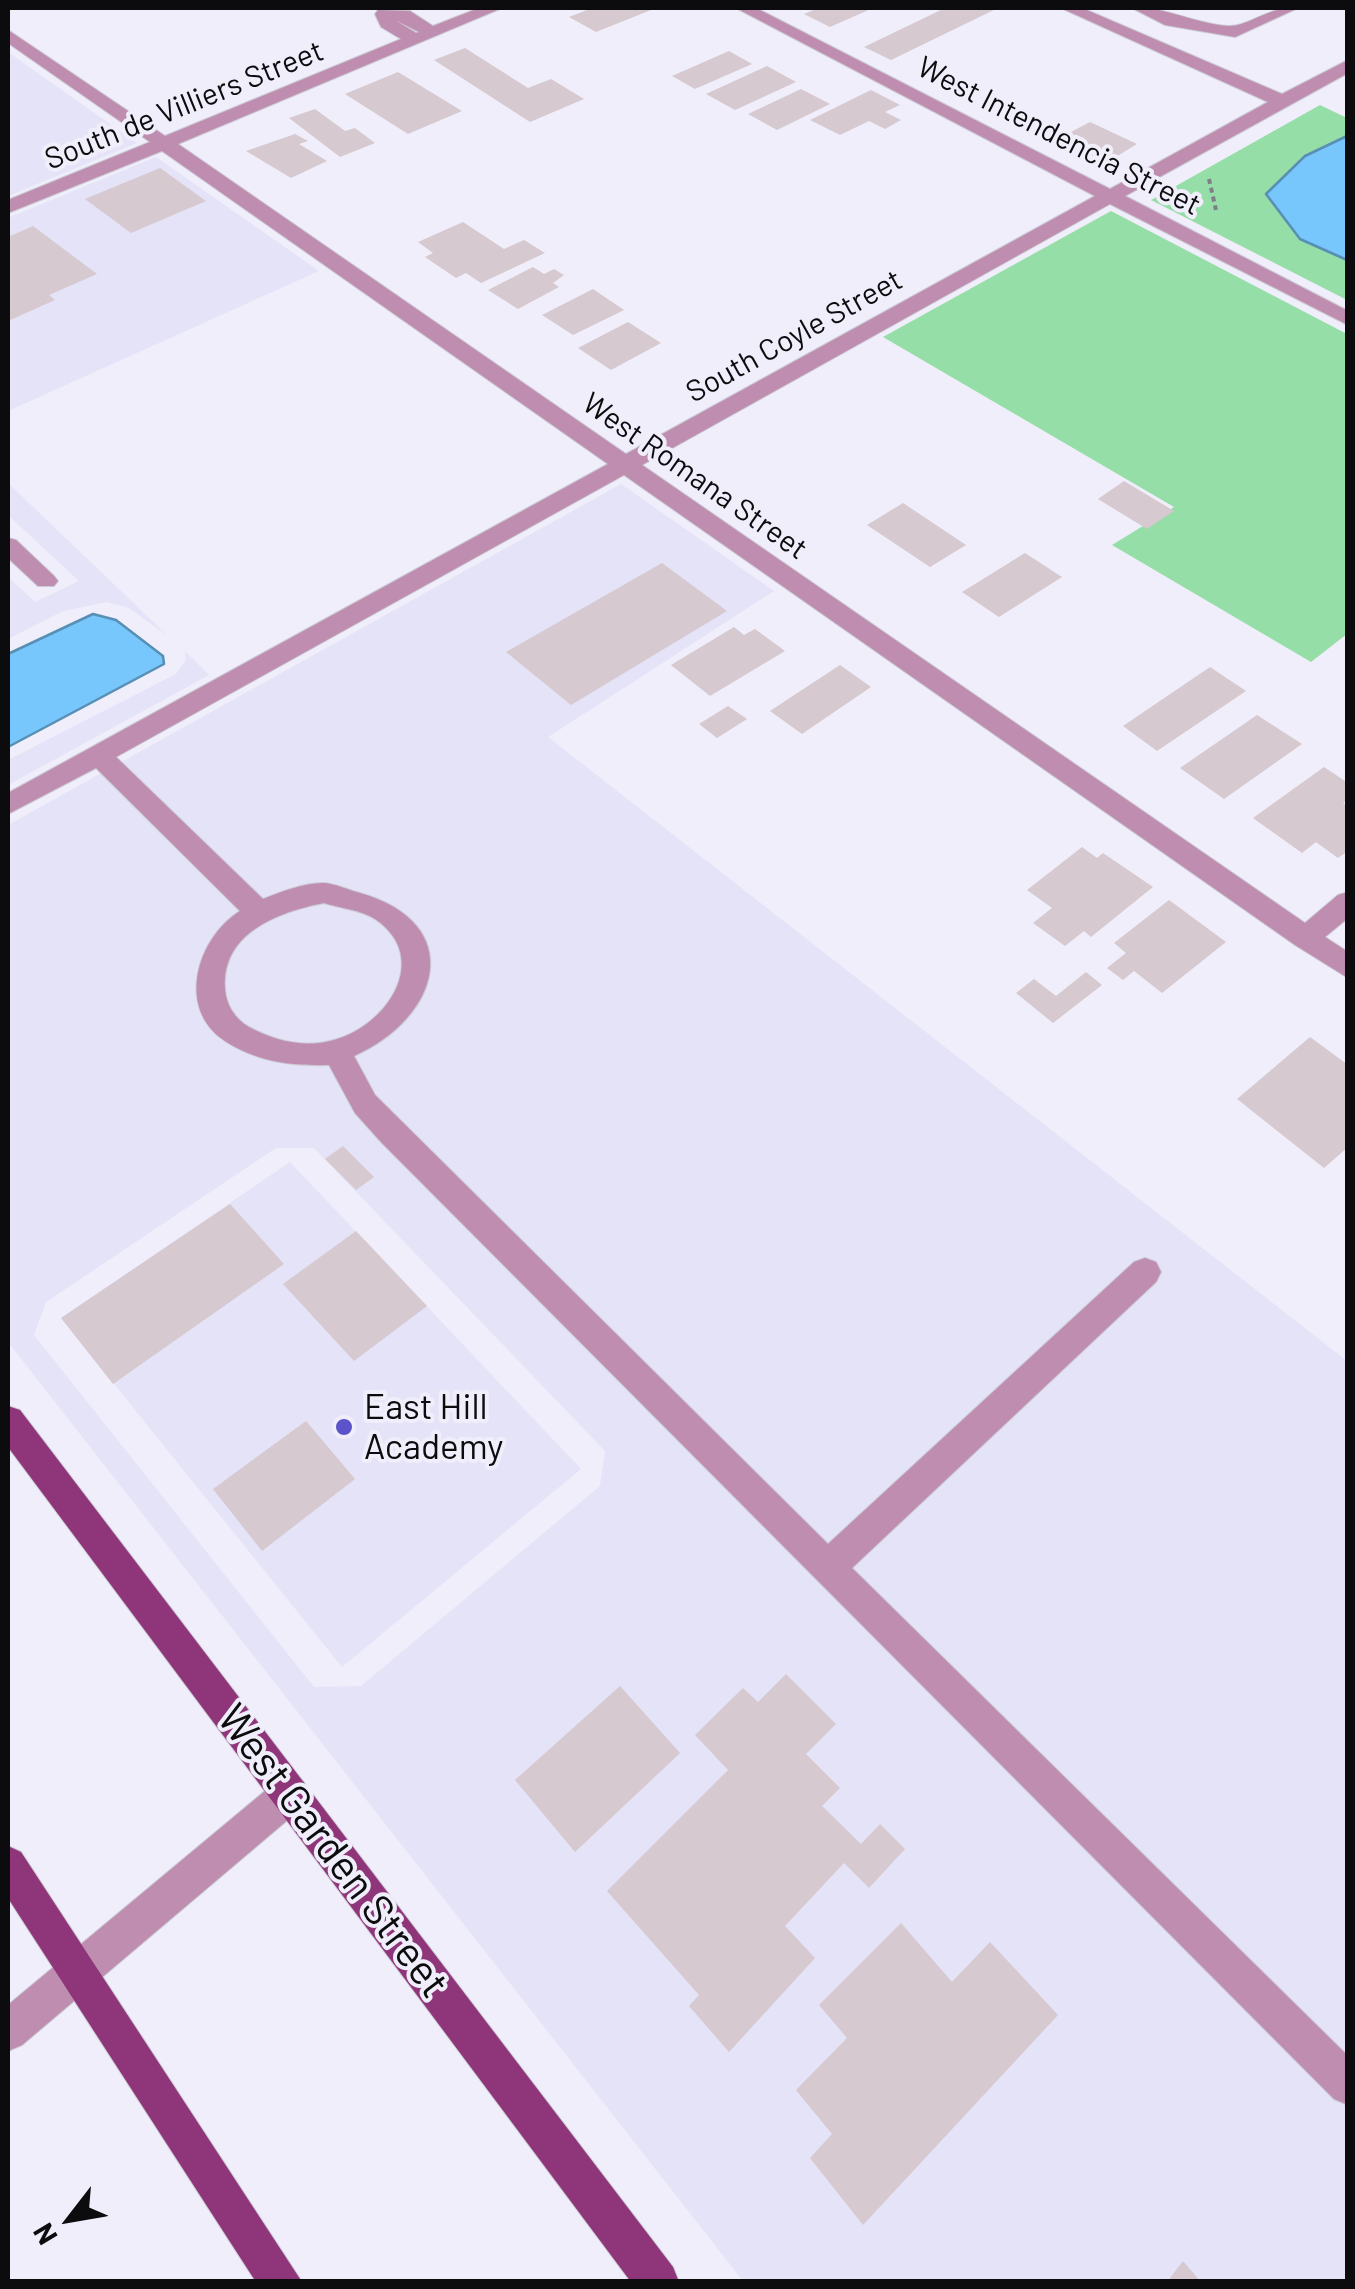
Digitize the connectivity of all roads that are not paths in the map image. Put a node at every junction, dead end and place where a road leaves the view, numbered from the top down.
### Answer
1 (493, 8) edge
2 (744, 8) edge
3 (1069, 8) edge
4 (1141, 8) edge
5 (1290, 8) edge
6 (379, 11) edge
7 (8, 35) edge
8 (423, 36) junction
9 (1348, 65) edge
10 (1282, 101) junction
11 (163, 143) junction
12 (1110, 196) junction
13 (8, 207) edge
14 (1348, 319) edge
15 (625, 464) junction
16 (8, 545) edge
17 (46, 582) dead end
18 (99, 754) junction
19 (8, 805) edge
20 (1348, 902) edge
21 (258, 912) junction
22 (1306, 938) junction
23 (1348, 967) edge
24 (336, 1051) junction
25 (1144, 1272) dead end
26 (8, 1421) edge
27 (828, 1566) junction
28 (290, 1794) junction
29 (8, 1865) edge
30 (78, 1972) junction
31 (8, 2031) edge
32 (1348, 2084) edge
33 (280, 2282) edge
34 (658, 2282) edge

1 - 8 street, South de Villiers Street
2 - 12 street, West Intendencia Street
3 - 10 street
4 - 5 street
6 - 8 street
7 - 11 street, West Romana Street
8 - 11 street, South de Villiers Street
9 - 10 street, South Coyle Street
10 - 12 street, South Coyle Street
11 - 13 street, South de Villiers Street
11 - 15 street, West Romana Street
12 - 14 street, West Intendencia Street
12 - 15 street, South Coyle Street
15 - 18 street, South Coyle Street
15 - 22 street, West Romana Street
16 - 17 street
18 - 19 street, South Coyle Street
18 - 21 street
20 - 22 street
21 - 24 street
21 - 24 street
22 - 23 street, West Romana Street
24 - 27 street
25 - 27 street
26 - 28 main road, West Garden Street
27 - 32 street
28 - 30 street
28 - 34 main road, West Garden Street
29 - 30 main road
30 - 31 street
30 - 33 main road

